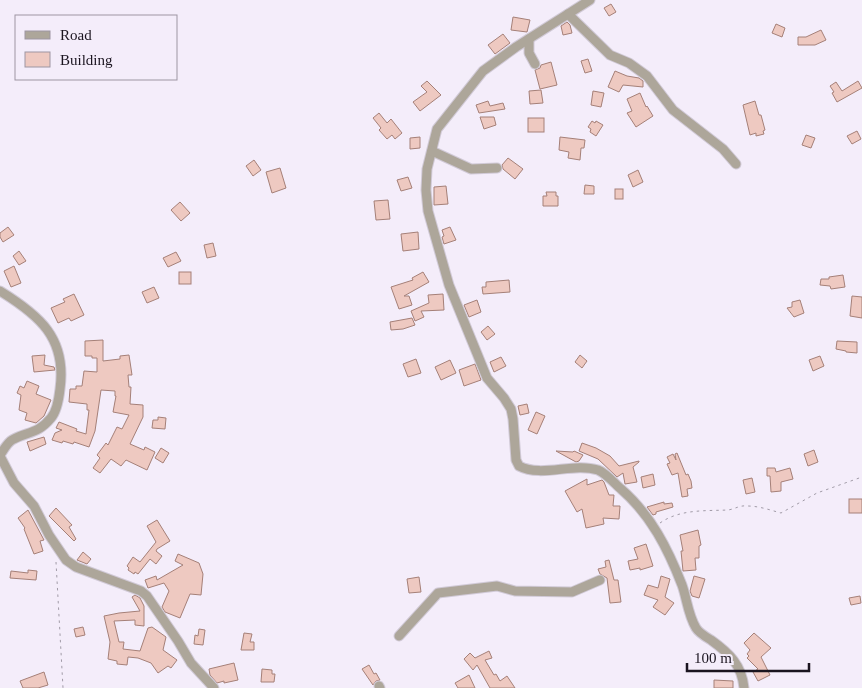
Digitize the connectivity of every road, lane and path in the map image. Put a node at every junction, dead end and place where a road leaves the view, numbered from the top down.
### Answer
1 (590, 0) edge
2 (568, 14) junction
3 (529, 38) junction
4 (535, 64) dead end
5 (432, 151) junction
6 (736, 164) dead end
7 (497, 168) dead end
8 (0, 291) edge
9 (0, 455) edge
10 (862, 477) edge
11 (654, 527) junction
12 (56, 562) dead end
13 (600, 580) dead end
14 (399, 636) dead end
15 (63, 688) edge
16 (214, 688) edge
17 (744, 688) edge

1 - 2 street
2 - 3 street
2 - 6 street
3 - 4 street
3 - 5 street
5 - 7 street
5 - 11 street
8 - 9 street
9 - 16 street
10 - 11 path
11 - 17 street
12 - 15 path
13 - 14 street

